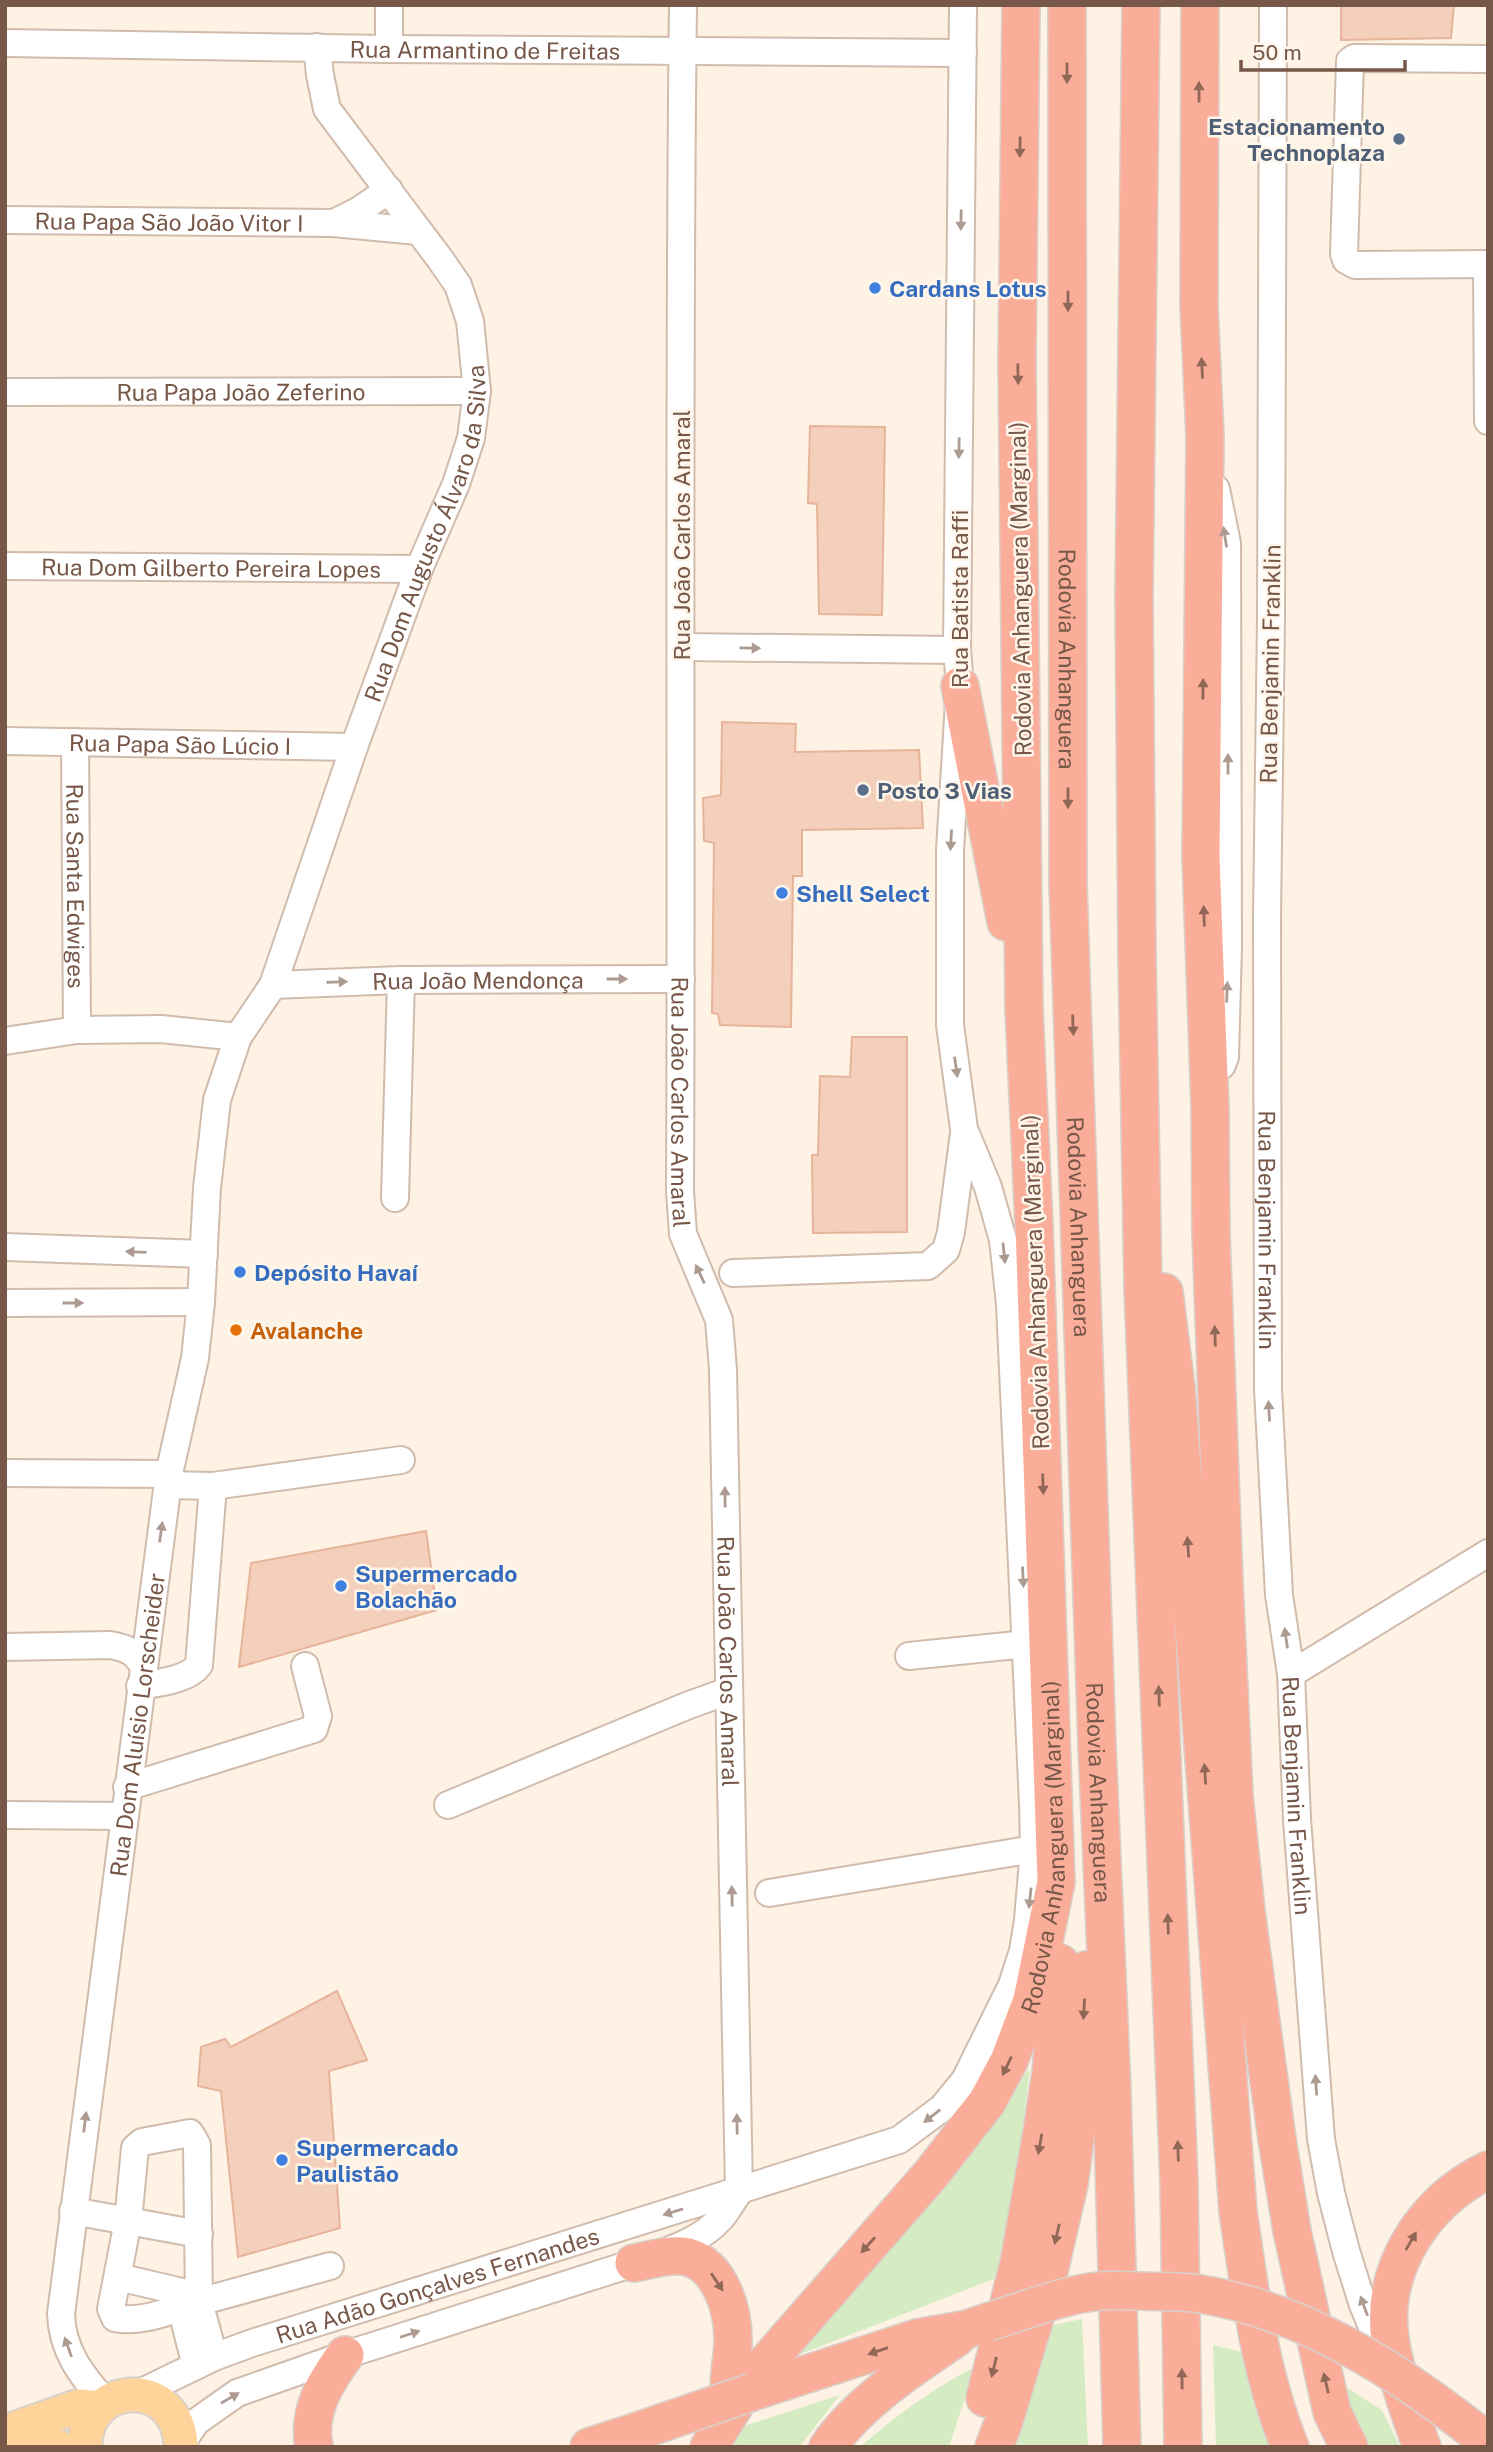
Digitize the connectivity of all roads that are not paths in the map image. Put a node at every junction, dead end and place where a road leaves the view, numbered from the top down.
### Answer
1 (389, 5) edge
2 (683, 5) edge
3 (963, 5) edge
4 (1021, 5) edge
5 (1067, 5) edge
6 (1200, 5) edge
7 (1273, 5) edge
8 (1141, 11) edge
9 (5, 43) edge
10 (317, 47) junction
11 (389, 49) junction
12 (682, 50) junction
13 (963, 53) junction
14 (1488, 59) edge
15 (389, 190) junction
16 (5, 220) edge
17 (333, 223) junction
18 (418, 230) junction
19 (1487, 264) edge
20 (477, 391) junction
21 (5, 392) edge
22 (1488, 421) edge
23 (5, 566) edge
24 (419, 569) junction
25 (682, 648) junction
26 (957, 650) junction
27 (960, 686) junction
28 (5, 741) edge
29 (75, 742) junction
30 (354, 747) junction
31 (1137, 955) junction
32 (681, 979) junction
33 (401, 980) junction
34 (273, 985) junction
35 (1024, 1009) junction
36 (77, 1030) junction
37 (238, 1037) junction
38 (5, 1041) edge
39 (964, 1129) junction
40 (395, 1198) dead end
41 (5, 1247) edge
42 (204, 1254) junction
43 (733, 1273) dead end
44 (201, 1302) junction
45 (5, 1303) edge
46 (401, 1460) dead end
47 (5, 1473) edge
48 (168, 1479) junction
49 (213, 1486) junction
50 (1488, 1553) edge
51 (147, 1627) junction
52 (1026, 1644) junction
53 (110, 1645) junction
54 (5, 1647) edge
55 (909, 1656) dead end
56 (304, 1666) dead end
57 (1291, 1674) junction
58 (141, 1676) junction
59 (728, 1691) junction
60 (1097, 1745) junction
61 (127, 1787) junction
62 (1234, 1795) junction
63 (448, 1805) dead end
64 (5, 1815) edge
65 (124, 1816) junction
66 (1034, 1849) junction
67 (1056, 1882) junction
68 (769, 1893) dead end
69 (1488, 2171) edge
70 (739, 2192) junction
71 (72, 2218) junction
72 (126, 2228) junction
73 (199, 2234) junction
74 (634, 2263) junction
75 (330, 2266) dead end
76 (118, 2277) junction
77 (193, 2301) junction
78 (968, 2329) junction
79 (345, 2355) junction
80 (205, 2361) junction
81 (140, 2393) junction
82 (102, 2405) junction
83 (733, 2408) junction
84 (1481, 2436) edge
85 (1420, 2442) edge
86 (181, 2445) edge
87 (58, 2447) edge
88 (85, 2447) edge
89 (313, 2447) edge
90 (589, 2447) edge
91 (709, 2447) edge
92 (828, 2447) edge
93 (969, 2447) edge
94 (994, 2447) edge
95 (1122, 2447) edge
96 (1183, 2447) edge
97 (1290, 2447) edge
98 (1299, 2447) edge
99 (1349, 2447) edge

1 - 11 street
2 - 12 street, Rua João Carlos Amaral
3 - 13 street, Rua Batista Raffi
4 -> 35 highway, Rodovia Anhanguera (Marginal)
5 -> 60 highway, Rodovia Anhanguera
62 -> 6 highway
57 -> 7 street, Rua Benjamin Franklin
8 - 31 highway
9 - 10 street, Rua Armantino de Freitas
10 - 11 street, Rua Armantino de Freitas
10 - 15 street, Rua Dom Augusto Álvaro da Silva
11 - 12 street, Rua Armantino de Freitas
12 - 13 street, Rua Armantino de Freitas
12 - 25 street, Rua João Carlos Amaral
13 -> 26 street, Rua Batista Raffi
14 - 19 street
15 - 17 street, Rua Papa São João Vitor I
15 - 18 street, Rua Dom Augusto Álvaro da Silva
16 - 17 street, Rua Papa São João Vitor I
17 - 18 street, Rua Papa São João Vitor I
18 - 20 street, Rua Dom Augusto Álvaro da Silva
19 - 22 street
20 - 21 street, Rua Papa João Zeferino
20 - 24 street, Rua Dom Augusto Álvaro da Silva
23 - 24 street, Rua Dom Gilberto Pereira Lopes
24 - 30 street, Rua Dom Augusto Álvaro da Silva
25 -> 26 street
25 - 32 street, Rua João Carlos Amaral
26 - 27 street, Rua Batista Raffi
27 - 35 highway
27 -> 39 street, Rua Batista Raffi
28 - 29 street, Rua Papa São Lúcio I
29 - 30 street, Rua Papa São Lúcio I
29 - 36 street, Rua Santa Edwiges
30 - 34 street, Rua Dom Augusto Álvaro da Silva
96 -> 31 highway
97 -> 31 highway
33 -> 32 street, Rua João Mendonça
59 -> 32 street, Rua João Carlos Amaral
34 -> 33 street, Rua João Mendonça
33 - 40 street
34 - 37 street, Rua Dom Augusto Álvaro da Silva
35 -> 67 highway, Rodovia Anhanguera (Marginal)
36 - 37 street
36 - 38 street
37 - 42 street, Rua Dom Aluísio Lorscheider
39 - 43 street
39 -> 52 street, Rua Batista Raffi
42 -> 41 street
42 - 44 street, Rua Dom Aluísio Lorscheider
45 -> 44 street
44 - 48 street, Rua Dom Aluísio Lorscheider
46 - 49 street
47 - 48 street
48 - 49 street
51 -> 48 street, Rua Dom Aluísio Lorscheider
49 - 58 street
50 - 57 street
51 - 53 street
51 - 58 street, Rua Dom Aluísio Lorscheider
52 - 55 street
52 - 66 street, Rua Adão Gonçalves Fernandes
53 - 54 street
53 - 58 street
56 - 61 street
85 -> 57 street, Rua Benjamin Franklin
58 - 61 street, Rua Dom Aluísio Lorscheider
59 - 63 street
70 -> 59 street, Rua João Carlos Amaral
60 -> 94 highway
60 - 95 highway, Rodovia Anhanguera
61 - 65 street, Rua Dom Aluísio Lorscheider
62 - 98 highway
99 -> 62 highway
64 - 65 street
71 -> 65 street, Rua Dom Aluísio Lorscheider
66 - 68 street
66 -> 70 street, Rua Adão Gonçalves Fernandes
67 -> 83 highway, Rodovia Anhanguera (Marginal)
67 -> 93 highway
85 -> 69 highway
70 - 74 street, Rua Adão Gonçalves Fernandes
70 -> 80 street, Rua Adão Gonçalves Fernandes
71 - 72 street
82 -> 71 street, Rua Dom Aluísio Lorscheider
72 - 73 street
72 - 73 street
72 - 76 street
73 - 77 street
79 -> 74 street, Rua Adão Gonçalves Fernandes
74 -> 83 highway
75 - 77 street
76 - 77 street
76 - 77 street
77 - 80 street
78 - 84 highway, bridge
78 -> 90 highway, bridge
78 - 92 highway
86 -> 79 street, Rua Adão Gonçalves Fernandes
79 - 89 highway
80 - 81 street, Rua Adão Gonçalves Fernandes
81 - 82 main road
81 - 86 main road
82 - 87 main road
82 - 88 main road
83 - 91 highway, Rodovia Anhanguera (Marginal)

